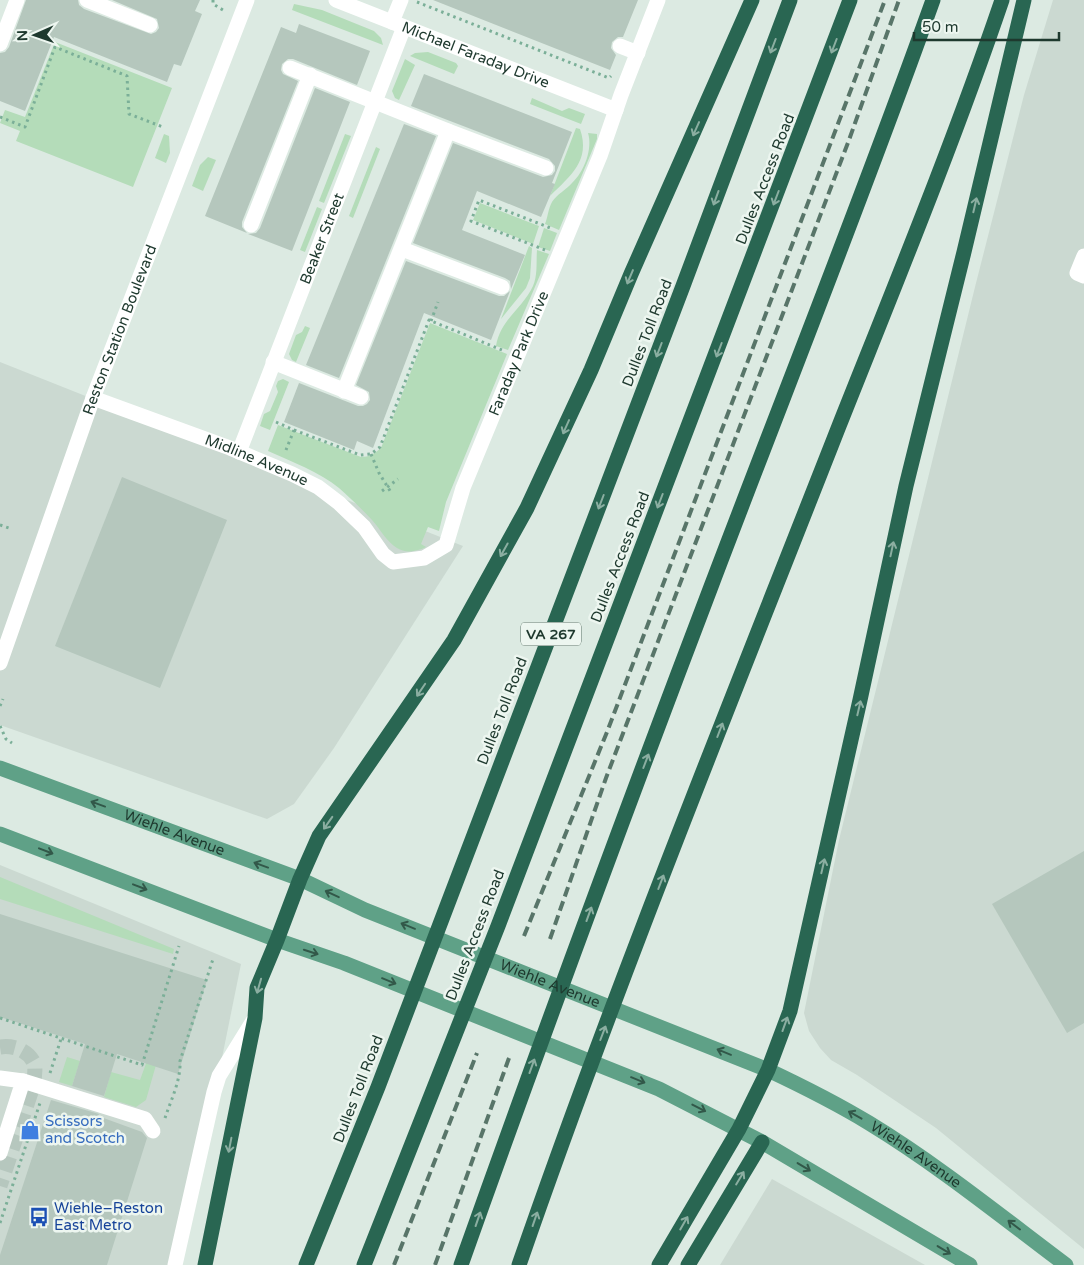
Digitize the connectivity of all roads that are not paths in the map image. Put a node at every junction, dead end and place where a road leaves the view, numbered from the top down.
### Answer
1 (17, 0) edge
2 (87, 0) edge
3 (247, 0) edge
4 (336, 0) edge
5 (401, 0) edge
6 (658, 0) edge
7 (752, 0) edge
8 (790, 0) edge
9 (850, 0) edge
10 (933, 0) edge
11 (1002, 0) edge
12 (1024, 0) edge
13 (362, 5) edge
14 (150, 25) dead end
15 (398, 25) junction
16 (0, 44) edge
17 (290, 68) dead end
18 (310, 75) junction
19 (376, 102) junction
20 (616, 110) junction
21 (448, 131) junction
22 (546, 168) dead end
23 (251, 225) dead end
24 (402, 249) junction
25 (1084, 256) edge
26 (1084, 276) edge
27 (502, 287) dead end
28 (273, 362) junction
29 (344, 390) junction
30 (93, 398) junction
31 (361, 398) dead end
32 (239, 452) junction
33 (393, 562) joint
34 (0, 664) edge
35 (0, 768) edge
36 (0, 834) edge
37 (300, 879) junction
38 (277, 940) junction
39 (255, 1018) junction
40 (768, 1070) junction
41 (0, 1078) edge
42 (23, 1080) junction
43 (739, 1129) junction
44 (153, 1130) dead end
45 (762, 1142) junction
46 (0, 1153) edge
47 (175, 1265) edge
48 (205, 1265) edge
49 (306, 1265) edge
50 (364, 1265) edge
51 (461, 1265) edge
52 (519, 1265) edge
53 (659, 1265) edge
54 (688, 1265) edge
55 (970, 1265) edge
56 (1066, 1265) edge

1 - 16 street
2 - 14 street
3 - 30 street, Reston Station Boulevard
4 - 13 street, Michael Faraday Drive
5 - 15 street, Beaker Street
6 - 20 street, Faraday Park Drive
7 -> 37 highway
8 -> 49 highway, Dulles Toll Road / VA 267
9 -> 50 highway, Dulles Access Road
51 -> 10 highway
52 -> 11 highway
40 -> 12 highway
13 - 15 street, Michael Faraday Drive
15 - 19 street, Beaker Street
15 - 20 street, Michael Faraday Drive
17 - 18 street
18 - 19 street
18 - 23 street
19 - 21 street
19 - 28 street, Beaker Street
20 - 33 street, Faraday Park Drive
21 - 22 street
21 - 24 street
24 - 27 street
24 - 29 street
25 - 26 street
28 - 29 street
28 - 32 street, Beaker Street
29 - 31 street
30 - 32 street, Midline Avenue
30 - 34 street, Reston Station Boulevard
32 - 33 street, Midline Avenue
37 -> 35 main road, Wiehle Avenue
36 -> 38 main road
37 - 38 highway
40 -> 37 main road, Wiehle Avenue
38 -> 39 highway
38 -> 43 main road
39 - 47 street
39 -> 48 highway
40 - 43 highway
56 -> 40 main road, Wiehle Avenue
41 - 42 street
42 - 44 street
42 - 46 street
43 - 45 main road
53 -> 43 highway
54 -> 45 highway
45 -> 55 main road

